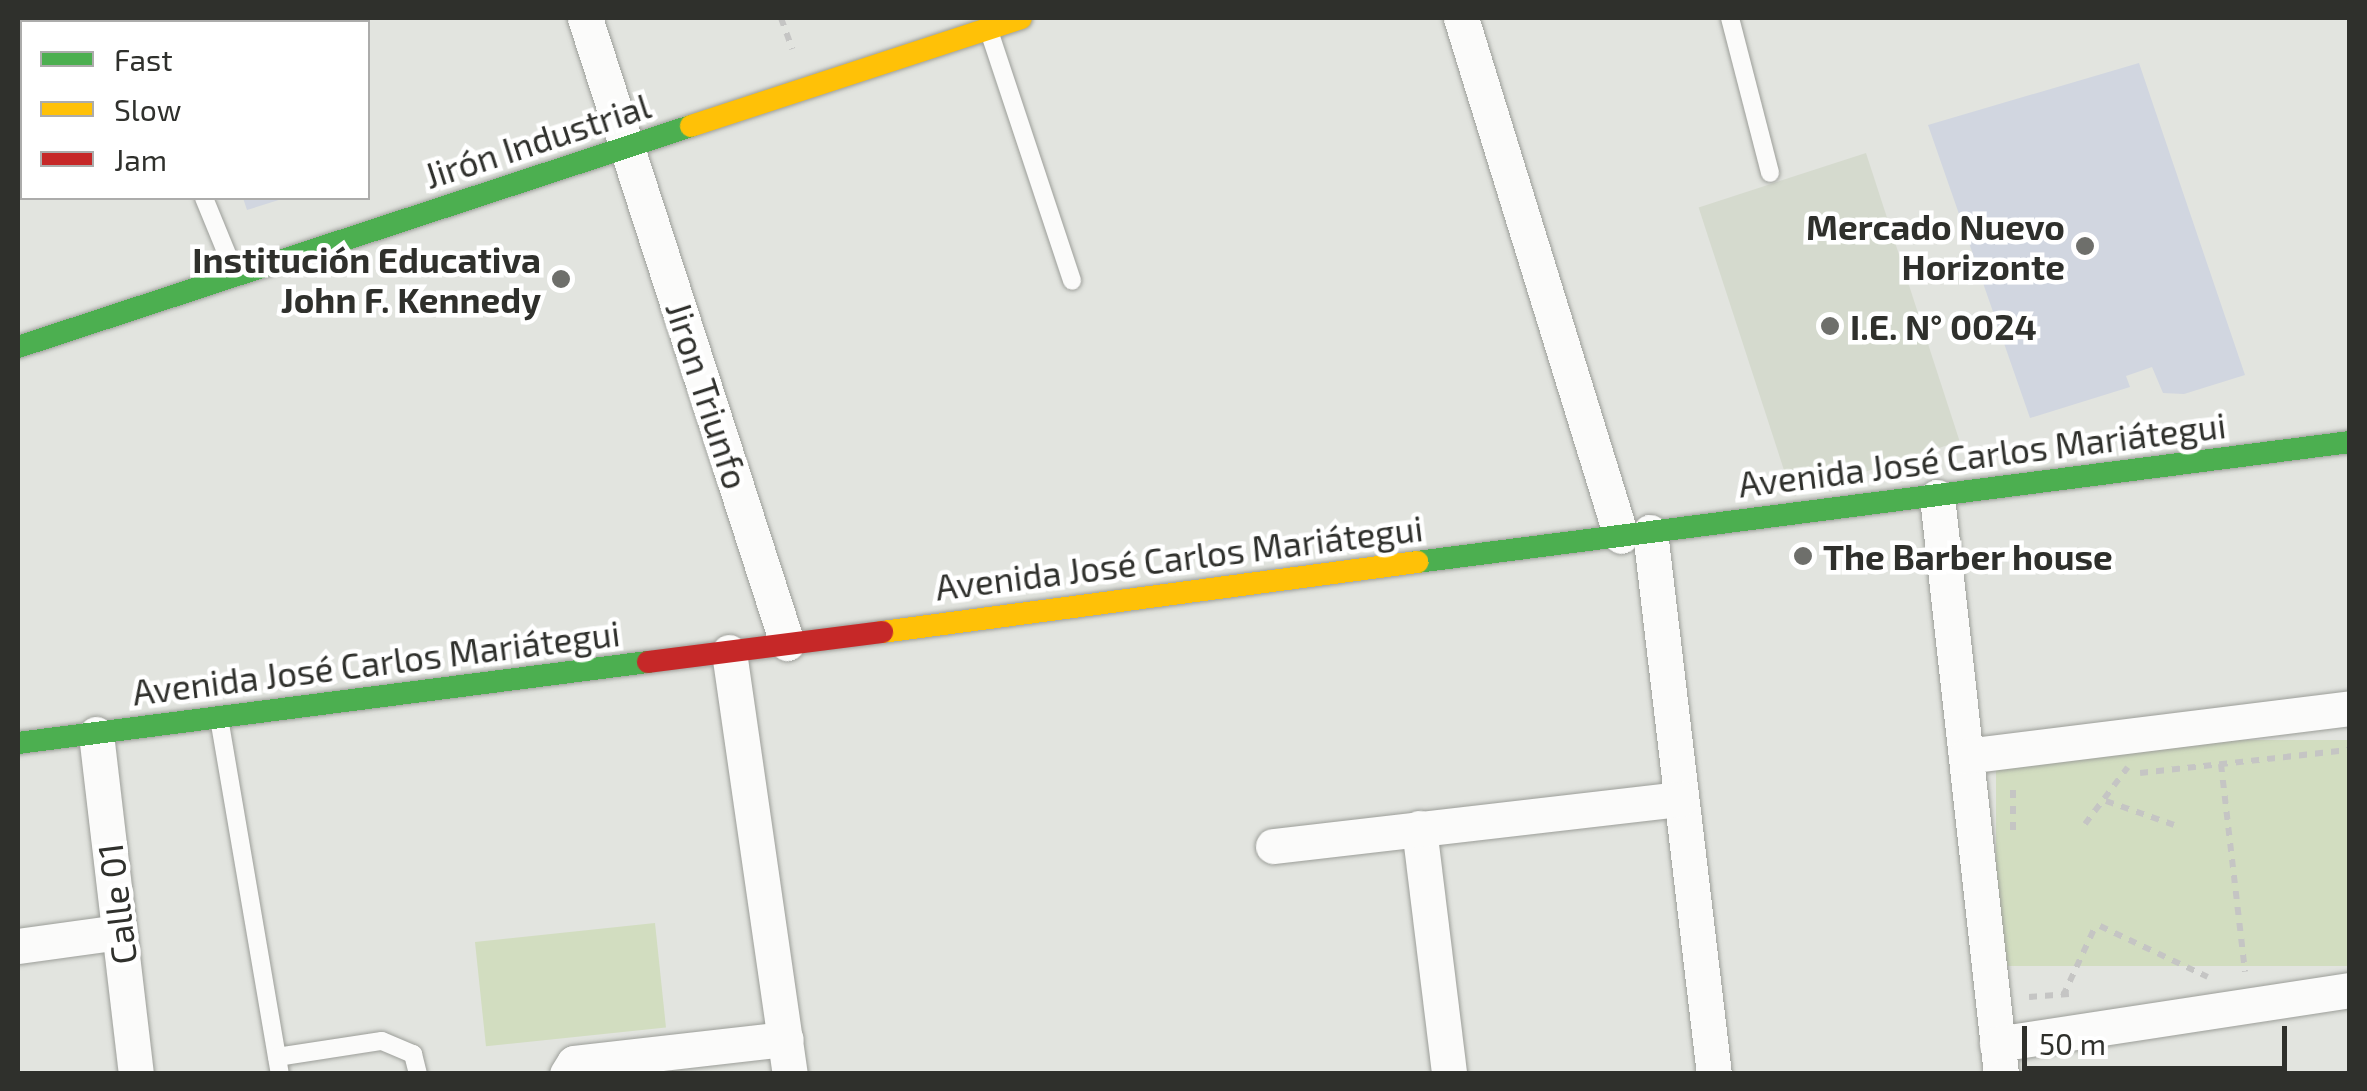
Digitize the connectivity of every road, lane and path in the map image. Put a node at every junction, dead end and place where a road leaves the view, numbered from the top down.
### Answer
1 (584, 18) edge
2 (1021, 18) edge
3 (1460, 18) edge
4 (1730, 18) edge
5 (988, 28) junction
6 (626, 148) junction
7 (1770, 173) dead end
8 (205, 200) edge
9 (236, 276) junction
10 (1072, 281) dead end
11 (18, 346) edge
12 (2350, 442) edge
13 (1937, 497) junction
14 (1635, 534) junction
15 (787, 643) junction
16 (729, 652) junction
17 (2350, 708) edge
18 (219, 718) junction
19 (96, 734) junction
20 (2126, 736) junction
21 (18, 744) edge
22 (2348, 750) edge
23 (1966, 756) junction
24 (2221, 764) junction
25 (2129, 774) junction
26 (2112, 776) dead end
27 (2026, 786) dead end
28 (1680, 799) junction
29 (2106, 801) junction
30 (2085, 824) dead end
31 (2174, 825) dead end
32 (1419, 828) junction
33 (2014, 845) dead end
34 (1273, 846) dead end
35 (119, 932) junction
36 (18, 946) edge
37 (2262, 972) dead end
38 (2245, 974) junction
39 (2027, 980) dead end
40 (2191, 980) dead end
41 (2350, 990) edge
42 (2082, 992) dead end
43 (2063, 994) junction
44 (2212, 994) junction
45 (2064, 1033) junction
46 (788, 1056) edge
47 (1999, 1059) edge
48 (278, 1066) edge
49 (136, 1074) edge
50 (418, 1074) edge
51 (567, 1074) edge
52 (1449, 1074) edge
53 (1714, 1074) edge

1 - 6 street, Jiron Triunfo
2 - 5 street, Jirón Industrial
3 - 14 street
4 - 7 lane
5 - 6 street, Jirón Industrial
5 - 10 lane
6 - 9 street, Jirón Industrial
6 - 15 street, Jiron Triunfo
8 - 9 lane
9 - 11 street, Jirón Industrial
12 - 13 street, Avenida José Carlos Mariátegui
13 - 14 street, Avenida José Carlos Mariátegui
13 - 23 street
14 - 15 street, Avenida José Carlos Mariátegui
14 - 28 street
15 - 16 street, Avenida José Carlos Mariátegui
16 - 18 street, Avenida José Carlos Mariátegui
16 - 46 street
17 - 20 street
18 - 19 street, Avenida José Carlos Mariátegui
18 - 48 lane
19 - 21 street, Avenida José Carlos Mariátegui
19 - 35 street, Calle 01
20 - 23 street
20 - 25 path
22 - 24 path
23 - 47 street
24 - 25 path
24 - 38 path
25 - 26 path
25 - 29 path
27 - 33 path
28 - 32 street
28 - 53 street
29 - 30 path
29 - 31 path
32 - 34 street
32 - 52 street
35 - 36 street
35 - 49 street, Calle 01
37 - 38 path
38 - 44 path
39 - 43 path
40 - 44 path
41 - 44 street
42 - 43 path
43 - 44 path
43 - 45 path
44 - 45 street
45 - 47 street
46 - 51 street
48 - 50 lane

